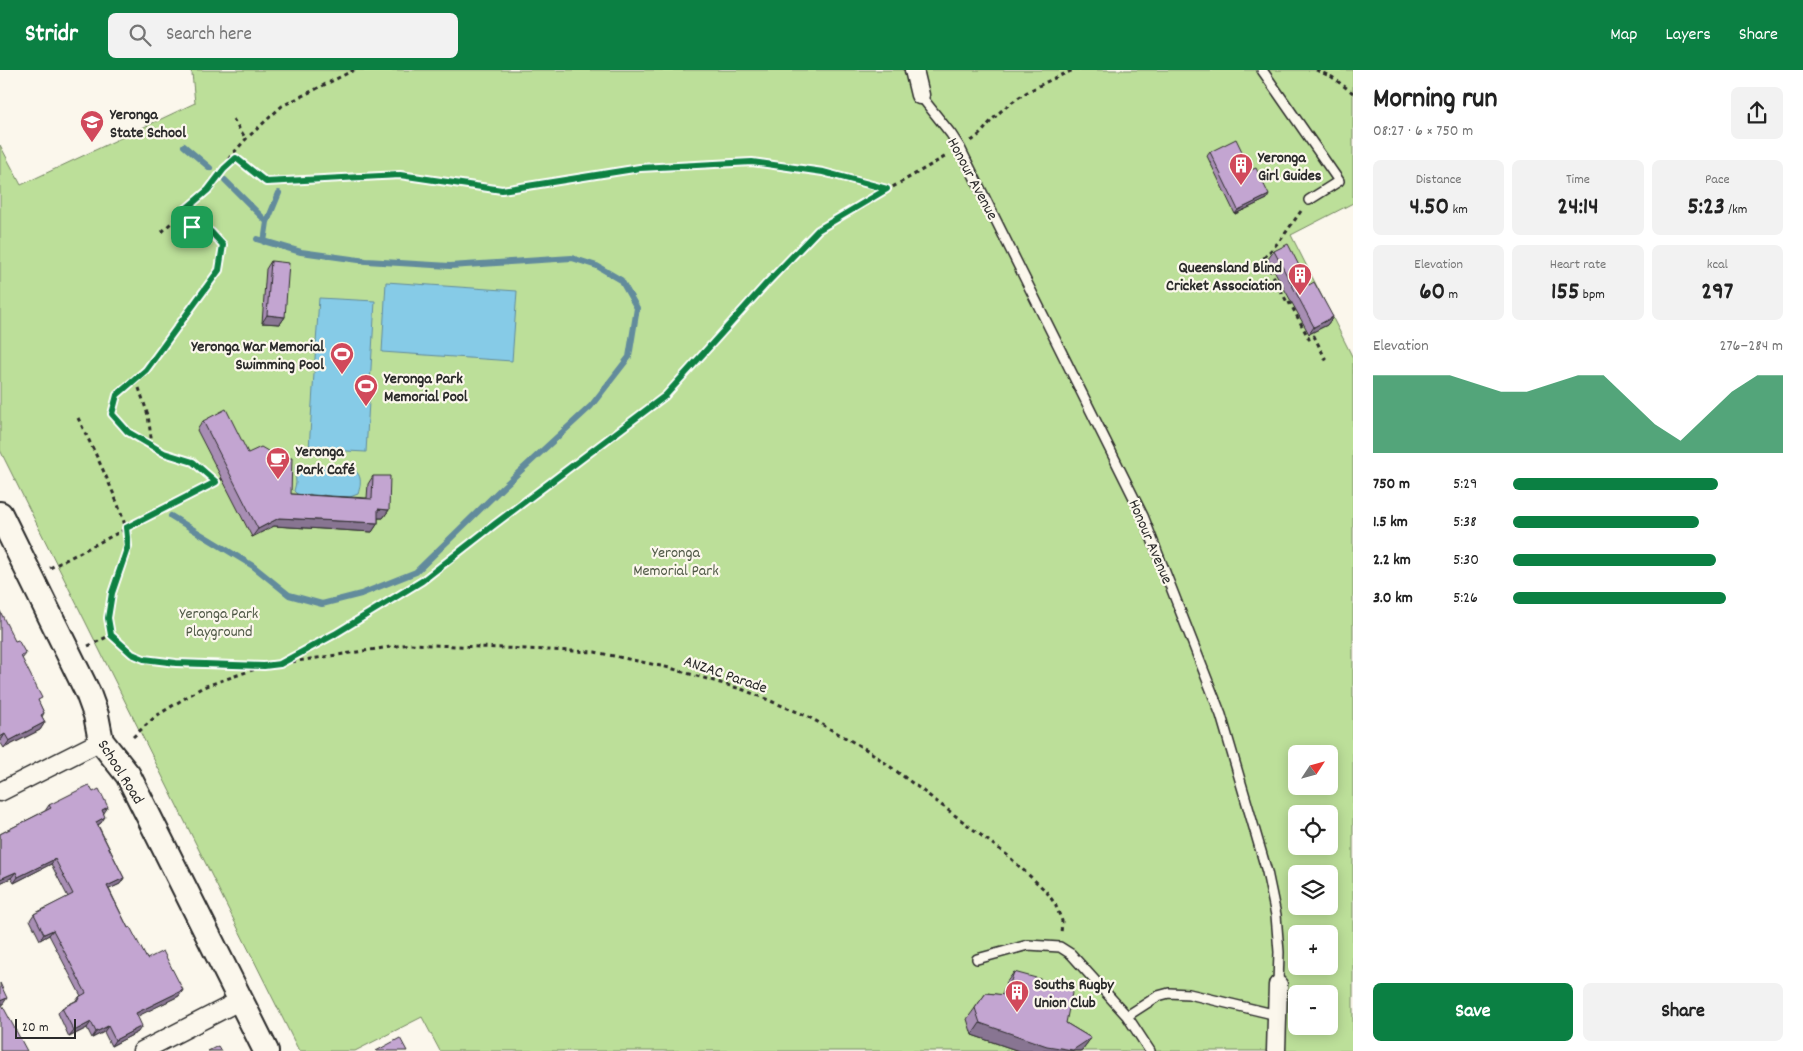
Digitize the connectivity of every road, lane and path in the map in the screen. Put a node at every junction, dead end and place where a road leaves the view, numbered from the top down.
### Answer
1 (354, 70) edge
2 (914, 70) edge
3 (1074, 70) edge
4 (1262, 70) edge
5 (1316, 70) edge
6 (1325, 72) edge
7 (1353, 93) edge
8 (920, 95) joint
9 (233, 119) dead end
10 (246, 139) junction
11 (960, 148) junction
12 (224, 169) junction
13 (887, 189) junction
14 (1309, 200) joint
15 (181, 213) junction
16 (162, 232) dead end
17 (1328, 364) dead end
18 (139, 388) dead end
19 (78, 418) dead end
20 (152, 446) junction
21 (222, 479) dead end
22 (216, 482) junction
23 (0, 514) edge
24 (126, 528) junction
25 (49, 568) dead end
26 (111, 635) junction
27 (88, 646) dead end
28 (280, 664) junction
29 (264, 666) junction
30 (133, 737) dead end
31 (101, 742) junction
32 (0, 792) edge
33 (1060, 947) junction
34 (977, 959) dead end
35 (1278, 985) joint
36 (241, 1000) junction
37 (1277, 1015) junction
38 (1127, 1016) junction
39 (142, 1051) edge
40 (266, 1051) edge
41 (1150, 1051) edge
42 (1276, 1051) edge

1 - 10 path
2 - 8 street, Honour Avenue
3 - 11 path
4 - 14 lane
5 - 6 path
6 - 7 path
8 - 11 lane, Honour Avenue
9 - 10 path
10 - 12 path
11 - 13 path
11 - 35 lane, Honour Avenue
12 - 13 path
12 - 15 path
13 - 28 path
14 - 17 path
15 - 16 path
15 - 20 path
18 - 20 path
19 - 24 path
20 - 22 path
21 - 22 path
22 - 24 path
23 - 31 street, School Road
24 - 25 path
24 - 26 path
26 - 27 path
26 - 29 path
28 - 29 path, ANZAC Parade
28 - 33 path, ANZAC Parade
29 - 30 path
31 - 32 street
31 - 36 street, School Road
33 - 34 lane
33 - 38 lane
35 - 37 street, Honour Avenue
36 - 39 street
36 - 40 street, School Road
37 - 38 lane
37 - 42 street, Honour Avenue
38 - 41 lane

